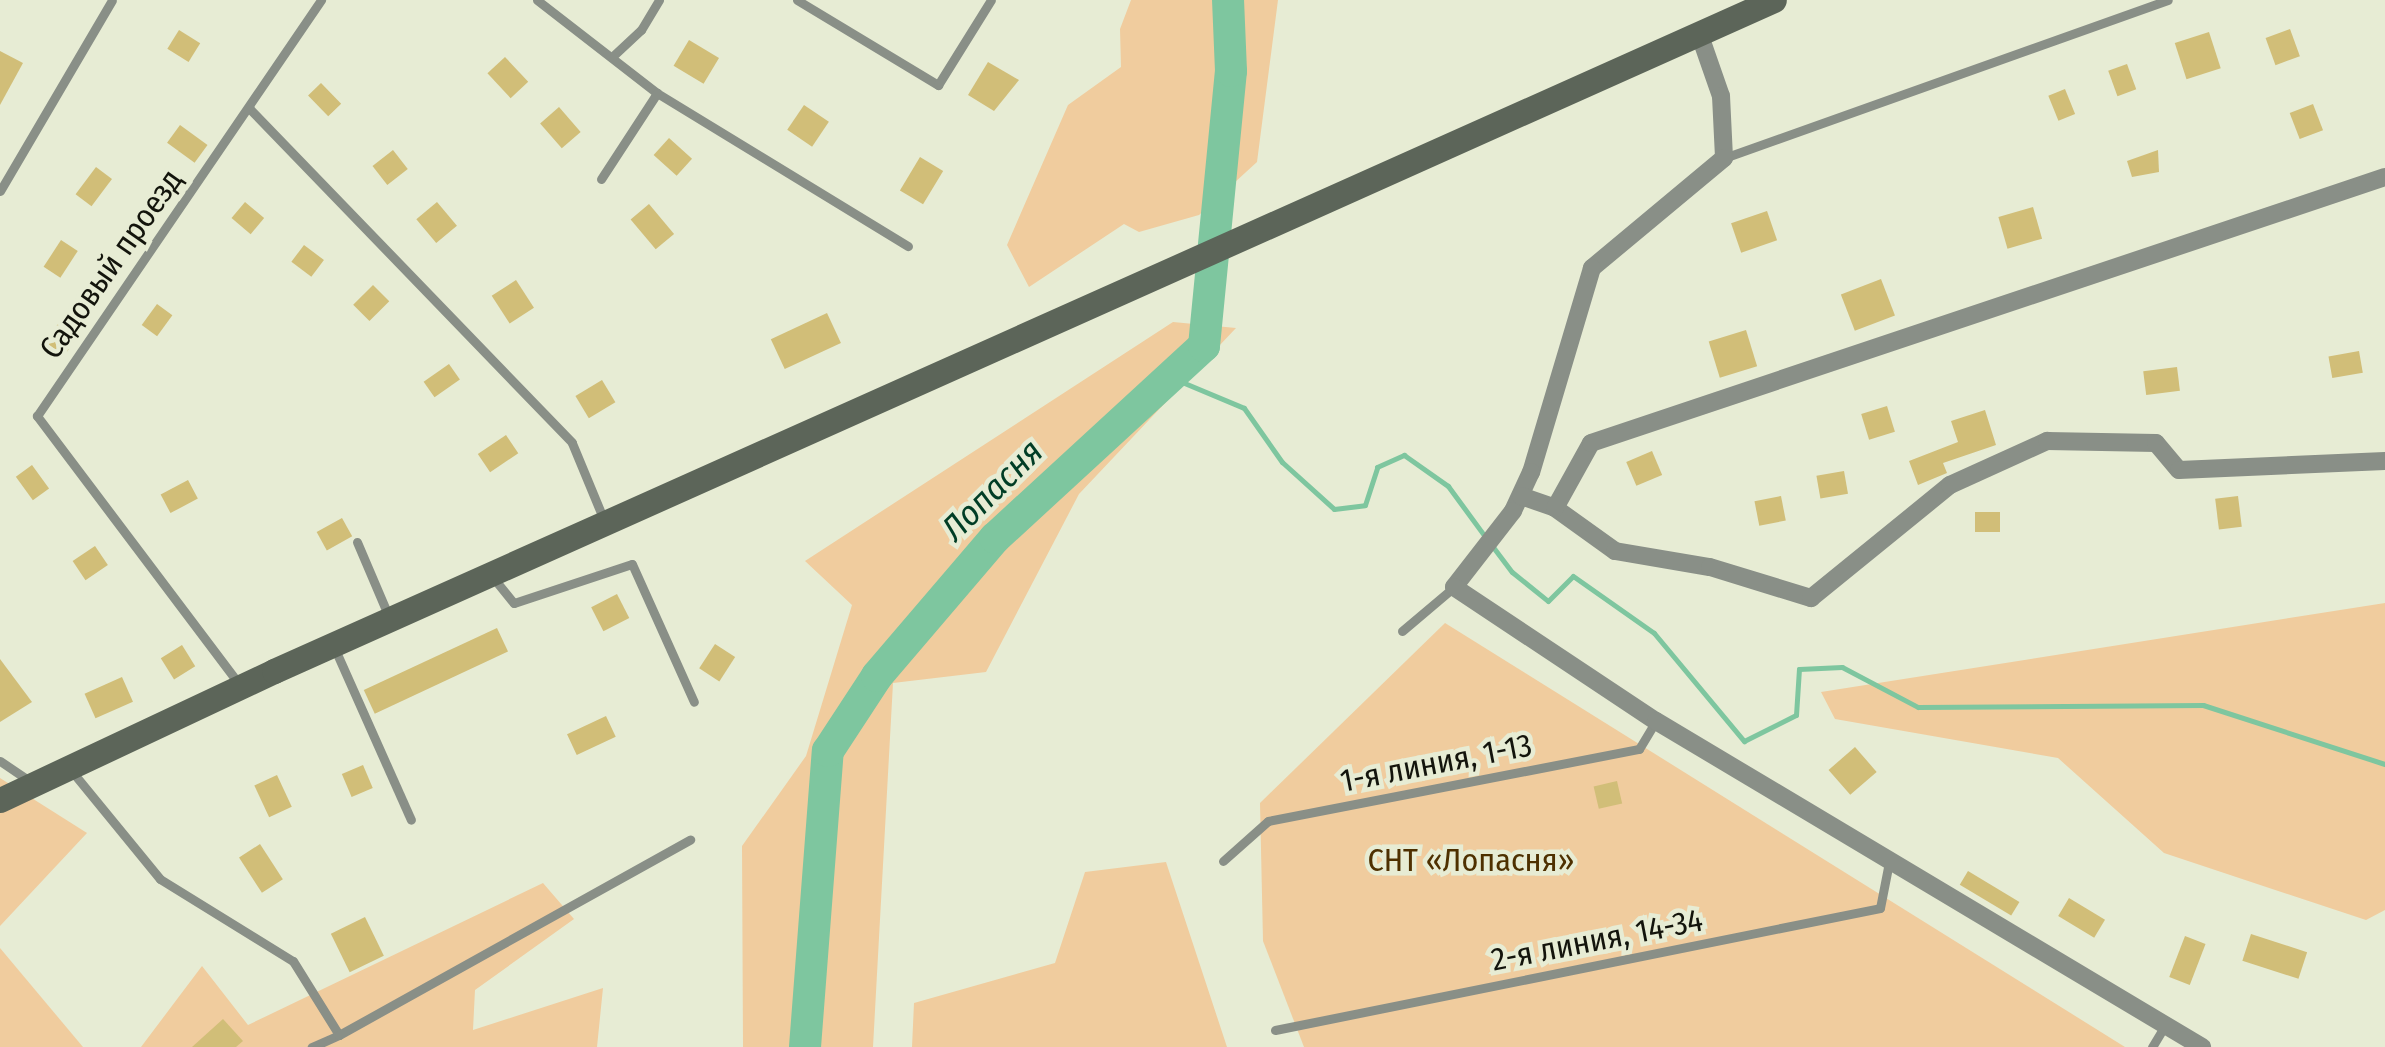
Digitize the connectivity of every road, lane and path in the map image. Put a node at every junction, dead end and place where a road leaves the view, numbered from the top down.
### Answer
1 (112, 0) edge
2 (321, 0) edge
3 (537, 0) edge
4 (658, 0) edge
5 (797, 0) edge
6 (991, 0) edge
7 (1774, 0) edge
8 (2168, 0) edge
9 (1699, 33) junction
10 (614, 54) junction
11 (657, 93) junction
12 (248, 108) junction
13 (1724, 158) junction
14 (2385, 177) edge
15 (600, 179) dead end
16 (0, 191) edge
17 (908, 246) dead end
18 (2385, 461) edge
19 (1517, 503) junction
20 (1554, 508) junction
21 (605, 524) junction
22 (357, 542) dead end
23 (491, 574) junction
24 (1454, 587) junction
25 (390, 619) junction
26 (1402, 631) dead end
27 (333, 644) junction
28 (241, 686) junction
29 (694, 702) dead end
30 (1656, 720) junction
31 (0, 761) edge
32 (68, 767) junction
33 (32, 783) junction
34 (0, 800) edge
35 (411, 820) dead end
36 (690, 840) dead end
37 (1890, 860) junction
38 (1224, 861) dead end
39 (2165, 1025) junction
40 (1276, 1030) dead end
41 (339, 1034) junction
42 (312, 1047) edge
43 (2152, 1047) edge
44 (2202, 1047) edge

1 - 16 lane
2 - 12 lane, Садовый проезд
3 - 10 lane
4 - 10 lane
5 - 6 lane
7 - 9 street
8 - 13 lane
9 - 13 street
9 - 21 street
10 - 11 lane
11 - 15 lane
11 - 17 lane
12 - 21 lane
12 - 28 lane, Садовый проезд
13 - 19 street
14 - 20 street
18 - 20 street
19 - 20 street
19 - 24 street
21 - 23 street
22 - 25 lane
23 - 25 street
23 - 29 lane
24 - 26 lane
24 - 30 street
25 - 27 street
27 - 28 street
27 - 35 lane
28 - 32 street
30 - 37 street
30 - 38 lane, 1-я линия, 1-13
31 - 33 lane
32 - 33 street
32 - 41 lane
33 - 34 street
36 - 41 lane
37 - 39 street
37 - 40 lane, 2-я линия, 14-34
39 - 43 lane
39 - 44 street
41 - 42 lane

